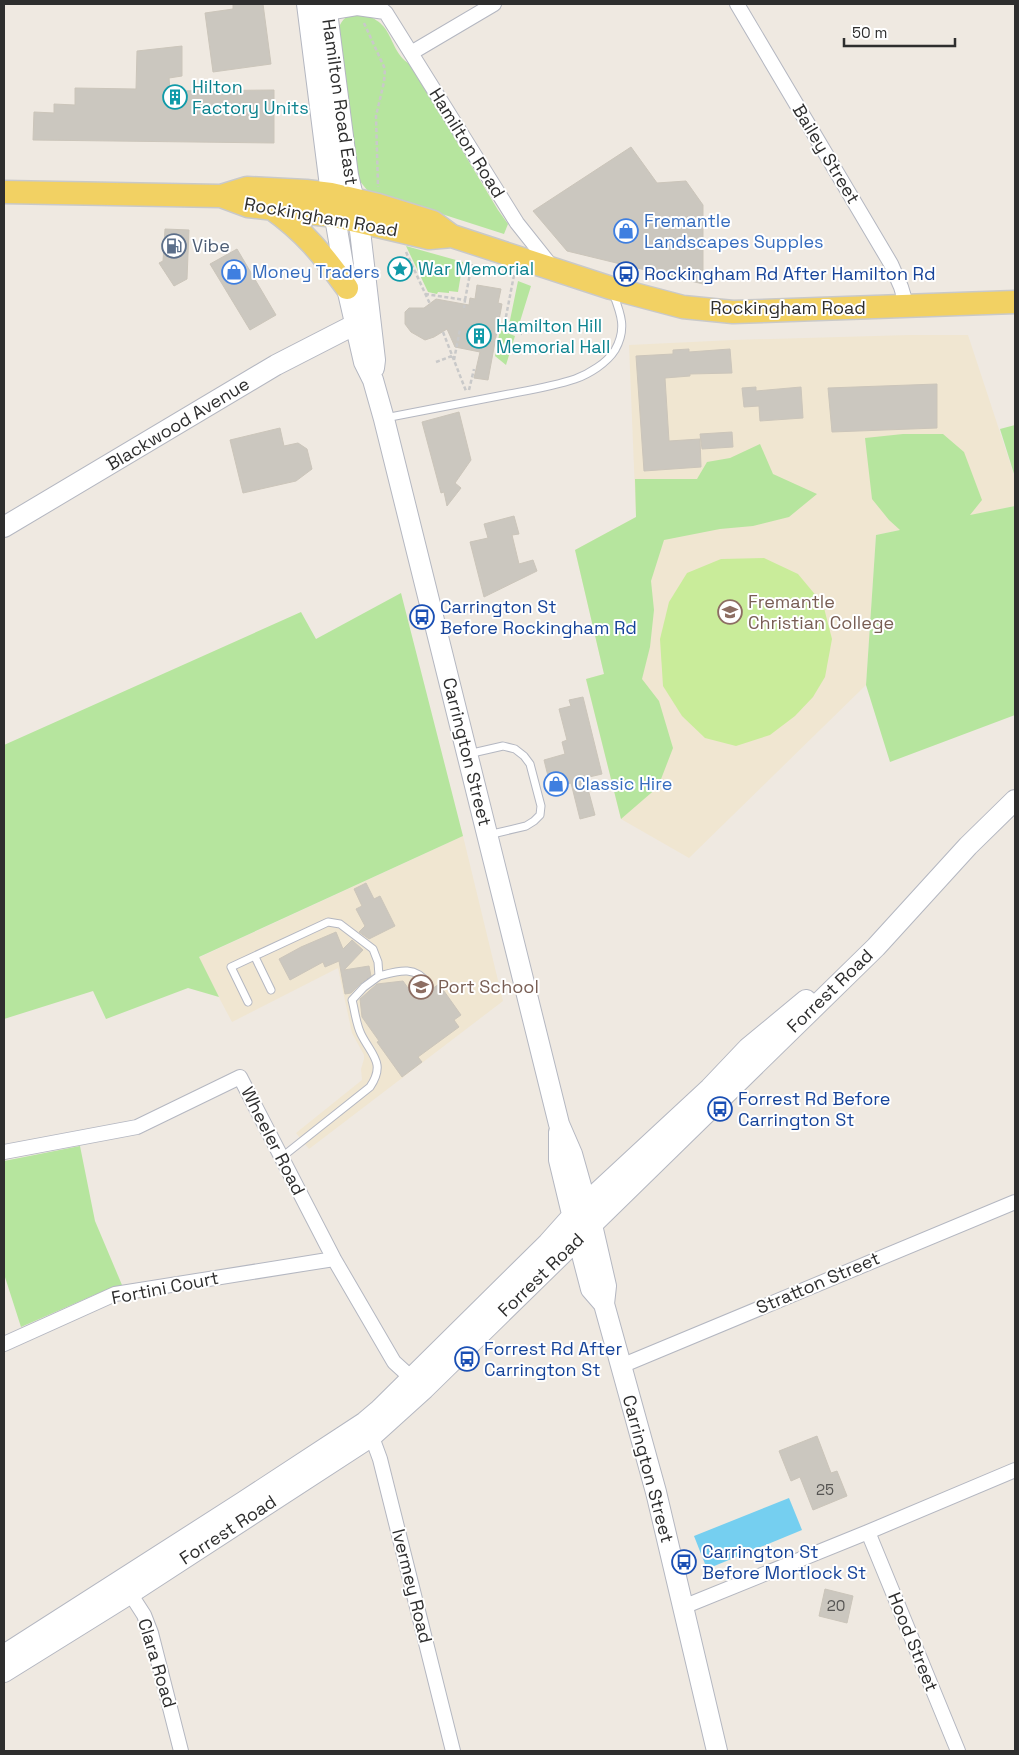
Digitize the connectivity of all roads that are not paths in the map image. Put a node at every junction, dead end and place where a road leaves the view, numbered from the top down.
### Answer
1 (307, 4) edge
2 (494, 4) edge
3 (737, 4) edge
4 (327, 8) edge
5 (381, 8) edge
6 (411, 53) junction
7 (4, 192) edge
8 (331, 194) junction
9 (221, 196) junction
10 (354, 199) junction
11 (271, 208) junction
12 (335, 216) junction
13 (359, 222) junction
14 (452, 236) junction
15 (554, 270) junction
16 (347, 288) junction
17 (611, 288) junction
18 (1015, 302) edge
19 (907, 307) junction
20 (354, 325) junction
21 (373, 380) junction
22 (384, 418) junction
23 (4, 527) edge
24 (467, 754) junction
25 (1015, 785) edge
26 (1015, 800) edge
27 (487, 835) junction
28 (255, 957) junction
29 (379, 976) junction
30 (428, 984) dead end
31 (271, 990) dead end
32 (248, 1002) dead end
33 (4, 1152) edge
34 (282, 1157) junction
35 (1015, 1202) edge
36 (579, 1209) junction
37 (592, 1225) junction
38 (578, 1239) junction
39 (334, 1259) junction
40 (604, 1304) junction
41 (4, 1344) edge
42 (621, 1366) junction
43 (417, 1384) junction
44 (369, 1429) junction
45 (1015, 1470) edge
46 (868, 1532) junction
47 (126, 1586) junction
48 (683, 1607) junction
49 (4, 1655) edge
50 (4, 1672) edge
51 (182, 1751) edge
52 (453, 1751) edge
53 (717, 1751) edge
54 (958, 1751) edge

1 - 8 main road, Hamilton Road East
2 - 6 street
3 - 19 street, Bailey Street
4 - 5 street, Hamilton Road
4 - 10 main road, Hamilton Road East
5 - 6 street, Hamilton Road
6 - 15 street, Hamilton Road
7 - 9 main road, Rockingham Road
8 - 9 main road, Rockingham Road
8 - 10 main road, Rockingham Road
8 - 12 main road, Carrington Street
9 - 11 main road, Rockingham Road
10 - 13 main road, Carrington Street
10 - 14 main road, Rockingham Road
11 - 12 main road, Rockingham Road
11 - 16 main road
12 - 13 main road, Rockingham Road
12 - 16 main road, Carrington Street
13 - 14 main road, Rockingham Road
13 - 21 main road, Carrington Street
14 - 15 main road, Rockingham Road
15 - 17 main road, Rockingham Road
16 - 20 main road, Carrington Street
17 - 19 main road, Rockingham Road
17 - 22 lane
18 - 19 main road, Rockingham Road
20 - 21 main road, Carrington Street
20 - 23 main road, Blackwood Avenue
21 - 22 main road, Carrington Street
22 - 24 main road, Carrington Street
24 - 27 main road, Carrington Street
24 - 27 lane
25 - 36 main road, Forrest Road
26 - 37 main road, Forrest Road
27 - 36 main road, Carrington Street
28 - 29 lane
28 - 31 lane
28 - 32 lane
29 - 30 lane
29 - 34 lane
33 - 34 street, Wheeler Road
34 - 39 street, Wheeler Road
35 - 42 street, Stratton Street
36 - 37 main road, Carrington Street
36 - 38 main road, Carrington Street
36 - 43 main road, Forrest Road
37 - 38 main road, Forrest Road
37 - 40 main road, Carrington Street
38 - 40 main road, Carrington Street
38 - 43 main road, Forrest Road
39 - 41 street, Fortini Court
39 - 43 street, Wheeler Road
40 - 42 main road, Carrington Street
42 - 48 main road, Carrington Street
43 - 44 main road, Forrest Road
44 - 47 main road, Forrest Road
44 - 52 street, Ivermey Road
45 - 46 street
46 - 48 street
46 - 54 street, Hood Street
47 - 49 main road, Forrest Road
47 - 50 main road, Forrest Road
47 - 51 street, Clara Road
48 - 53 main road, Carrington Street

